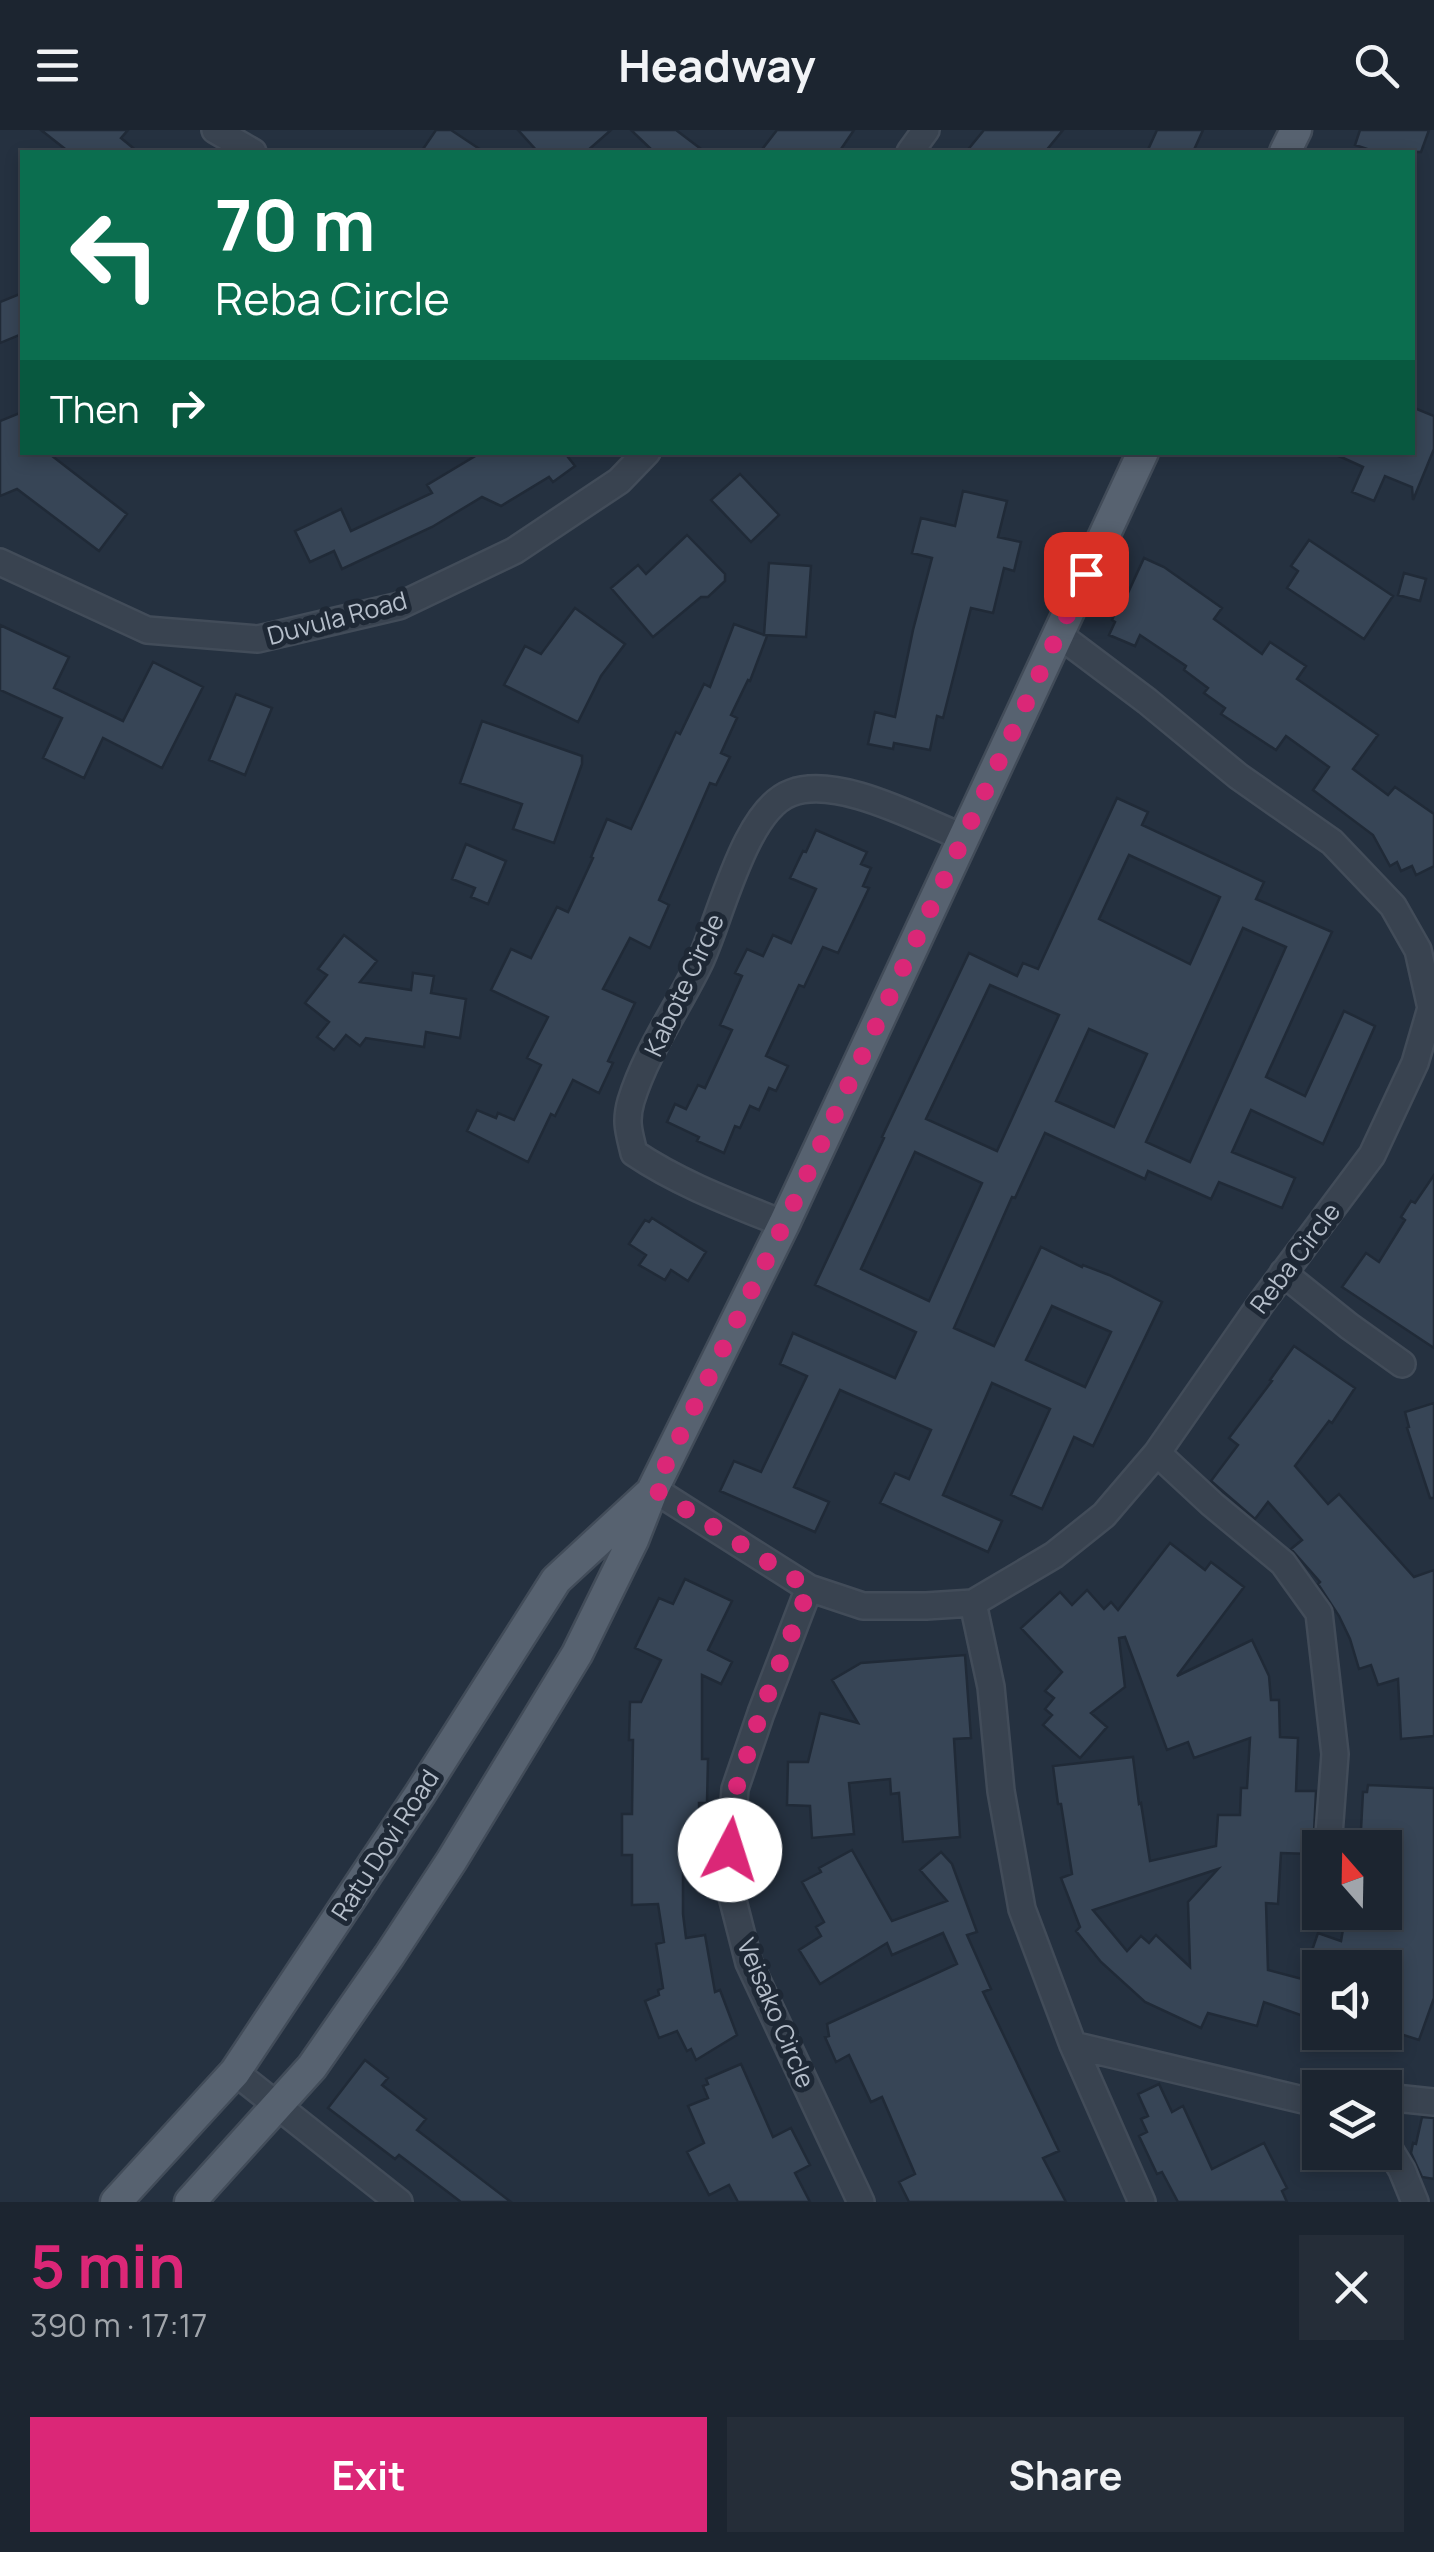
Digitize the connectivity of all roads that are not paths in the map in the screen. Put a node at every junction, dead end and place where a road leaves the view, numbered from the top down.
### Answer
1 (214, 130) edge
2 (250, 150) edge
3 (644, 455) edge
4 (1142, 455) edge
5 (0, 562) edge
6 (1058, 634) junction
7 (964, 838) junction
8 (784, 1224) junction
9 (1283, 1273) junction
10 (1402, 1364) dead end
11 (1156, 1453) junction
12 (654, 1489) junction
13 (809, 1588) junction
14 (973, 1603) junction
15 (1329, 1830) edge
16 (1074, 2045) junction
17 (236, 2072) junction
18 (1402, 2098) edge
19 (1302, 2100) edge
20 (1434, 2102) edge
21 (277, 2105) junction
22 (1402, 2170) edge
23 (116, 2202) edge
24 (190, 2202) edge
25 (400, 2202) edge
26 (861, 2202) edge
27 (1142, 2202) edge
28 (1414, 2202) edge

1 - 2 street
3 - 5 street, Duvula Road
4 - 6 main road, Ratu Dovi Road
6 - 7 main road, Ratu Dovi Road
6 - 9 street, Reba Circle
7 - 8 main road, Ratu Dovi Road
7 - 8 street, Kabote Circle
8 - 12 main road, Ratu Dovi Road
9 - 10 street
9 - 11 street, Reba Circle
11 - 14 street, Reba Circle
11 - 15 street
12 - 13 street, Reba Circle
12 - 17 main road, Ratu Dovi Road
12 - 21 main road, Ratu Dovi Road
13 - 14 street, Reba Circle
13 - 26 street, Veisako Circle
14 - 16 street
16 - 19 street
16 - 27 street
17 - 21 street
17 - 23 main road, Ratu Dovi Road
18 - 20 street
21 - 24 main road, Ratu Dovi Road
21 - 25 street
22 - 28 street

